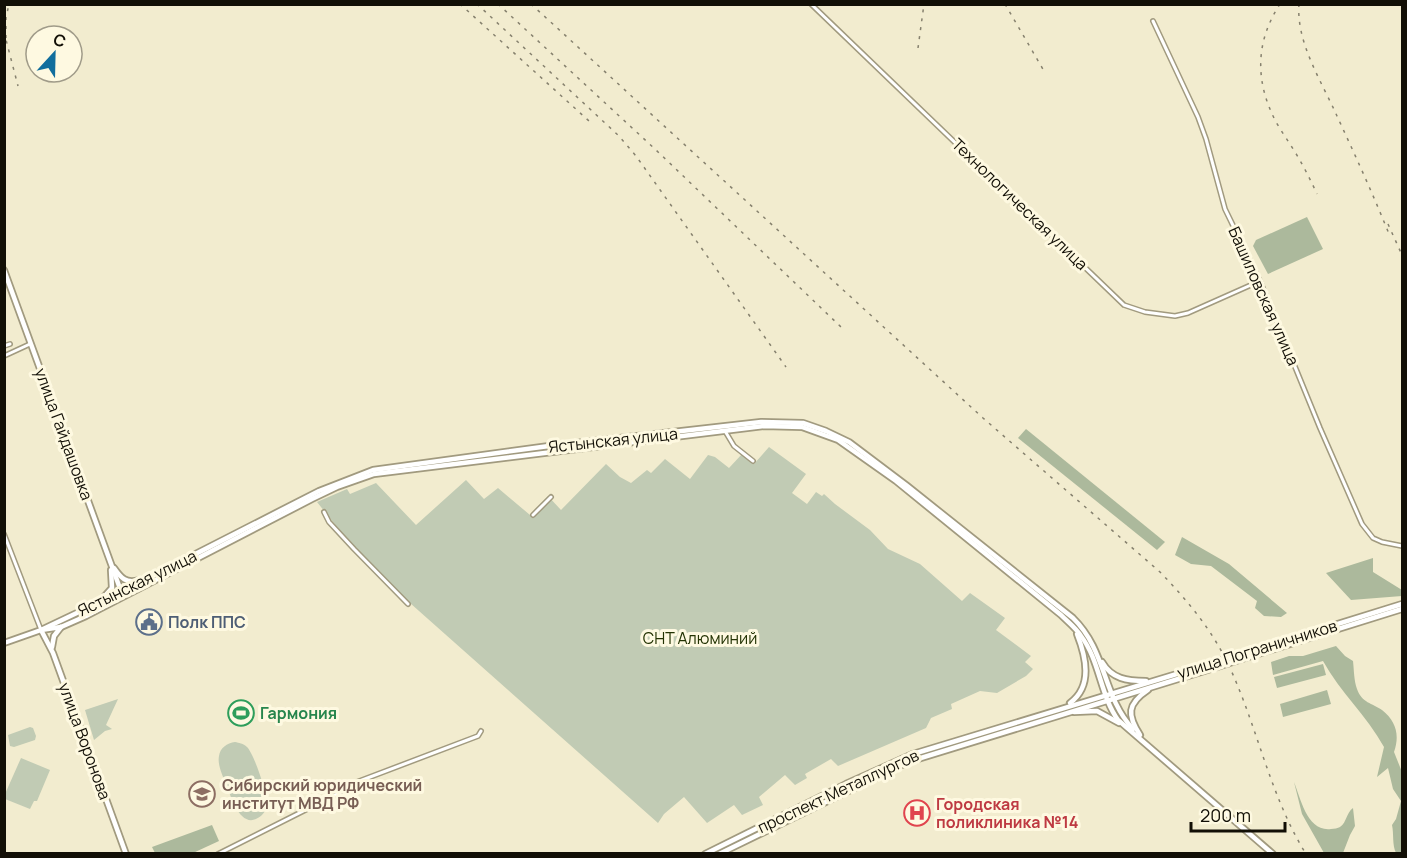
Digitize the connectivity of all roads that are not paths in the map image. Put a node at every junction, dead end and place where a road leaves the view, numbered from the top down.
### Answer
1 (811, 4) edge
2 (1153, 21) dead end
3 (4, 270) edge
4 (1260, 281) junction
5 (31, 343) junction
6 (10, 344) dead end
7 (4, 346) edge
8 (4, 356) edge
9 (725, 431) junction
10 (753, 462) dead end
11 (551, 497) dead end
12 (324, 513) dead end
13 (533, 515) dead end
14 (4, 534) edge
15 (1402, 546) edge
16 (110, 564) junction
17 (153, 576) junction
18 (122, 595) junction
19 (99, 601) junction
20 (408, 604) dead end
21 (1402, 604) edge
22 (1402, 609) edge
23 (1071, 624) junction
24 (61, 627) junction
25 (41, 630) junction
26 (4, 643) edge
27 (53, 653) junction
28 (1098, 654) junction
29 (1242, 656) junction
30 (1213, 665) junction
31 (1155, 680) junction
32 (1153, 687) junction
33 (1112, 695) junction
34 (1105, 697) junction
35 (1066, 710) junction
36 (481, 730) dead end
37 (1143, 740) junction
38 (126, 854) edge
39 (218, 854) edge
40 (705, 854) edge
41 (719, 854) edge
42 (1273, 854) edge

1 - 4 street, Технологическая улица
2 - 4 street, Башиловская улица
3 - 5 main road, улица Гайдашовка
4 - 15 street, Башиловская улица
5 - 8 street
5 - 16 main road, улица Гайдашовка
6 - 7 street
9 - 10 street
9 - 18 main road, Ястынская улица
9 - 23 main road, Ястынская улица
11 - 13 street
12 - 20 street
14 - 25 street
16 - 17 main road
16 - 18 main road, улица Гайдашовка
16 - 19 main road
17 - 18 main road, Ястынская улица
17 - 28 main road, Ястынская улица
18 - 19 main road, Ястынская улица
18 - 24 main road, Ястынская улица
19 - 25 main road, Ястынская улица
21 - 29 main road, улица Пограничников
22 - 29 main road, улица Пограничников
23 - 34 main road, Ястынская улица
23 - 35 main road
24 - 25 main road, Ястынская улица
24 - 27 main road
25 - 26 main road, Ястынская улица
25 - 27 main road, улица Воронова
27 - 38 main road, улица Воронова
28 - 31 main road
28 - 33 main road, Ястынская улица
29 - 30 main road, улица Пограничников, bridge
30 - 31 main road, улица Пограничников
30 - 32 main road, улица Пограничников
31 - 33 main road, улица Пограничников
32 - 33 main road, улица Пограничников
32 - 37 main road
33 - 34 main road, проспект Металлургов
33 - 37 main road, Ястынская улица
34 - 35 main road, проспект Металлургов
34 - 37 main road, Ястынская улица
35 - 37 main road
35 - 40 main road, проспект Металлургов
35 - 41 main road, проспект Металлургов
36 - 39 street
37 - 42 main road

